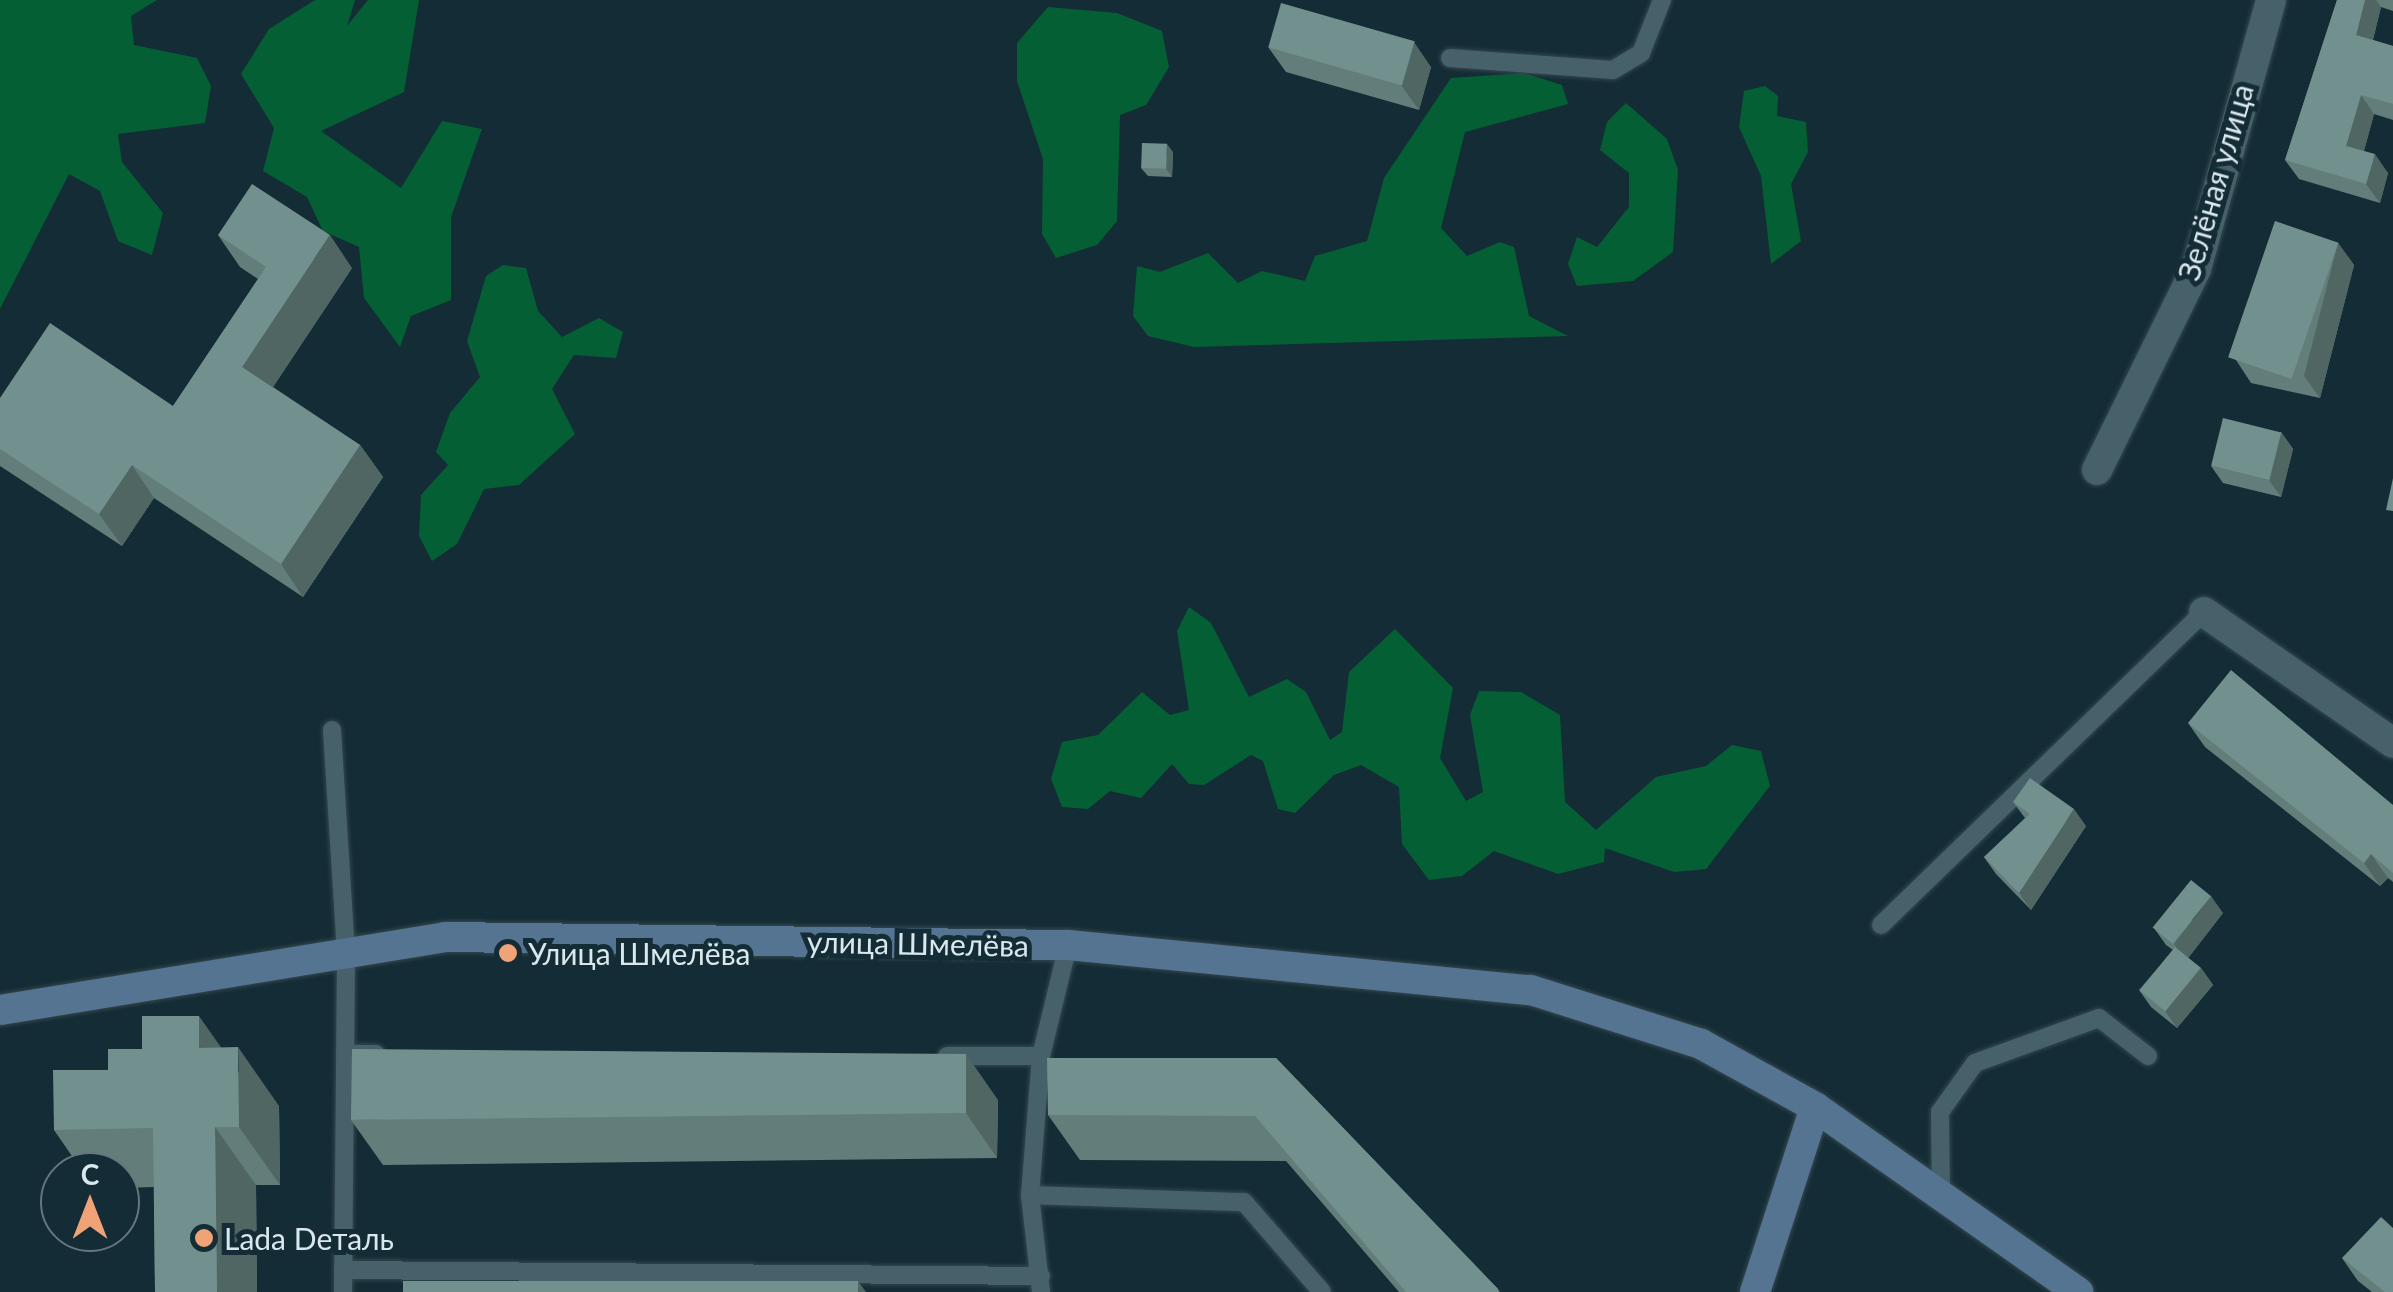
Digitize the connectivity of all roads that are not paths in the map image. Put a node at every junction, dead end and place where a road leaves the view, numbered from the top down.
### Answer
1 (1662, 0) edge
2 (2271, 0) edge
3 (1450, 58) dead end
4 (2098, 470) dead end
5 (2204, 612) joint
6 (332, 730) dead end
7 (2393, 744) edge
8 (1881, 925) dead end
9 (1068, 944) junction
10 (346, 953) junction
11 (0, 1010) edge
12 (345, 1054) junction
13 (403, 1054) edge
14 (925, 1056) edge
15 (1042, 1056) junction
16 (2148, 1056) dead end
17 (1815, 1107) junction
18 (1030, 1196) junction
19 (1941, 1196) junction
20 (343, 1270) junction
21 (1041, 1284) edge
22 (342, 1292) edge
23 (1322, 1292) edge
24 (1755, 1292) edge
25 (2078, 1292) edge

1 - 3 lane
2 - 4 street, Зелёная улица
5 - 7 street
5 - 8 lane
6 - 10 lane
9 - 10 main road, улица Шмелёва
9 - 15 lane
9 - 17 main road, улица Шмелёва
10 - 11 main road, улица Шмелёва
10 - 12 lane
12 - 13 lane
12 - 20 lane
14 - 15 lane
15 - 18 lane
16 - 19 lane
17 - 19 main road, улица Шмелёва
17 - 24 main road
18 - 21 lane
18 - 23 lane
19 - 25 main road, улица Шмелёва
20 - 21 lane
20 - 22 lane

